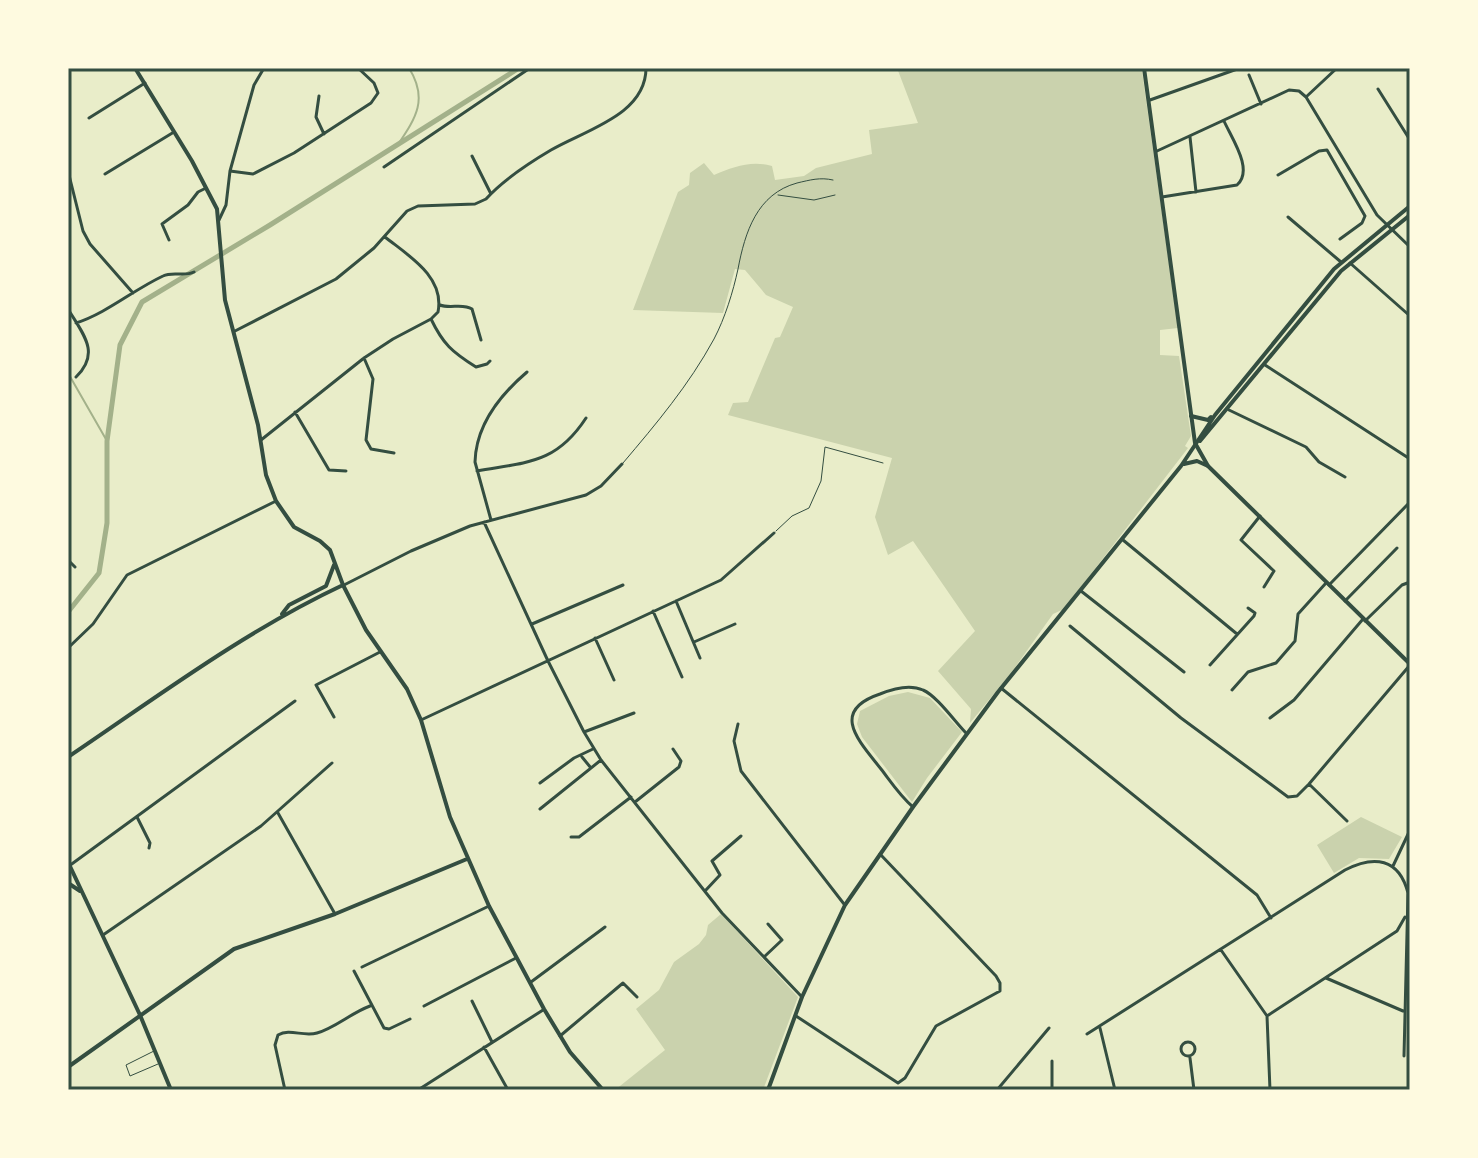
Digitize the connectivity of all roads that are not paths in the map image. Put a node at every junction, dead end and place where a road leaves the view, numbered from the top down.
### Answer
1 (135, 68) edge
2 (264, 68) edge
3 (358, 68) edge
4 (530, 68) edge
5 (646, 68) edge
6 (1144, 68) edge
7 (1240, 68) edge
8 (1337, 68) edge
9 (1249, 75) dead end
10 (145, 83) junction
11 (1378, 89) dead end
12 (319, 96) dead end
13 (1306, 97) junction
14 (1150, 100) junction
15 (1261, 104) junction
16 (89, 118) dead end
17 (1224, 121) junction
18 (174, 132) junction
19 (324, 134) junction
20 (1190, 137) junction
21 (1410, 140) edge
22 (1157, 151) junction
23 (472, 156) dead end
24 (384, 167) dead end
25 (68, 171) edge
26 (230, 171) junction
27 (105, 174) dead end
28 (1278, 175) dead end
29 (1353, 177) junction
30 (833, 180) dead end
31 (1346, 182) junction
32 (206, 188) junction
33 (1196, 192) junction
34 (491, 193) junction
35 (776, 194) junction
36 (835, 195) dead end
37 (1162, 197) junction
38 (1410, 206) edge
39 (1410, 215) edge
40 (1288, 217) dead end
41 (219, 220) junction
42 (1385, 224) junction
43 (1390, 230) junction
44 (385, 237) junction
45 (1340, 239) dead end
46 (169, 240) dead end
47 (1410, 247) edge
48 (1341, 262) junction
49 (1350, 262) junction
50 (194, 272) dead end
51 (133, 293) junction
52 (440, 305) junction
53 (68, 309) edge
54 (1410, 316) edge
55 (431, 319) junction
56 (76, 323) junction
57 (232, 332) junction
58 (481, 340) dead end
59 (364, 358) junction
60 (490, 361) dead end
61 (1265, 365) junction
62 (527, 372) dead end
63 (76, 377) dead end
64 (1229, 410) junction
65 (295, 412) junction
66 (1215, 415) junction
67 (1191, 416) junction
68 (586, 418) dead end
69 (261, 440) junction
70 (1196, 444) junction
71 (394, 453) dead end
72 (1409, 458) edge
73 (883, 463) dead end
74 (622, 464) joint
75 (1181, 466) junction
76 (1208, 466) junction
77 (346, 471) dead end
78 (477, 471) junction
79 (1345, 477) dead end
80 (276, 501) junction
81 (1409, 505) edge
82 (1260, 516) junction
83 (491, 520) junction
84 (484, 522) junction
85 (774, 533) joint
86 (1122, 539) junction
87 (1397, 548) dead end
88 (68, 560) edge
89 (334, 562) junction
90 (75, 567) dead end
91 (1410, 582) edge
92 (1328, 584) junction
93 (343, 585) junction
94 (623, 585) dead end
95 (1264, 587) dead end
96 (1081, 591) junction
97 (676, 601) junction
98 (1345, 601) junction
99 (1248, 608) dead end
100 (653, 611) junction
101 (281, 616) junction
102 (1364, 620) junction
103 (532, 624) junction
104 (735, 624) dead end
105 (1070, 626) dead end
106 (1237, 634) junction
107 (595, 638) junction
108 (694, 642) junction
109 (68, 648) edge
110 (381, 651) junction
111 (700, 658) dead end
112 (548, 661) junction
113 (1210, 665) dead end
114 (1410, 665) edge
115 (1184, 672) dead end
116 (682, 677) dead end
117 (614, 680) dead end
118 (1001, 688) junction
119 (1232, 690) dead end
120 (295, 701) dead end
121 (634, 713) dead end
122 (334, 717) dead end
123 (1270, 718) dead end
124 (421, 720) junction
125 (738, 724) dead end
126 (584, 732) junction
127 (967, 734) junction
128 (594, 748) junction
129 (673, 749) dead end
130 (68, 757) edge
131 (582, 757) junction
132 (601, 760) junction
133 (332, 763) dead end
134 (591, 768) junction
135 (540, 783) dead end
136 (1309, 784) junction
137 (631, 797) junction
138 (635, 802) junction
139 (913, 807) junction
140 (540, 809) dead end
141 (277, 812) junction
142 (137, 817) junction
143 (1347, 821) dead end
144 (1410, 830) edge
145 (741, 836) dead end
146 (571, 837) dead end
147 (149, 848) dead end
148 (880, 854) junction
149 (467, 859) junction
150 (69, 864) edge
151 (1393, 866) junction
152 (68, 883) edge
153 (80, 891) junction
154 (705, 891) junction
155 (845, 905) junction
156 (489, 906) junction
157 (335, 914) junction
158 (1407, 915) junction
159 (1271, 918) junction
160 (768, 924) dead end
161 (605, 927) dead end
162 (103, 935) junction
163 (1221, 950) junction
164 (764, 957) junction
165 (516, 958) junction
166 (362, 967) dead end
167 (354, 971) dead end
168 (1326, 978) junction
169 (530, 983) junction
170 (637, 997) dead end
171 (802, 997) junction
172 (472, 1001) dead end
173 (370, 1006) junction
174 (424, 1006) dead end
175 (544, 1009) junction
176 (1404, 1012) junction
177 (140, 1015) junction
178 (796, 1016) junction
179 (1267, 1016) junction
180 (410, 1019) dead end
181 (1100, 1027) junction
182 (1049, 1028) dead end
183 (1087, 1034) dead end
184 (560, 1036) junction
185 (492, 1042) junction
186 (484, 1047) junction
187 (156, 1051) junction
188 (1189, 1056) dead end
189 (1404, 1056) dead end
190 (1052, 1061) dead end
191 (161, 1062) junction
192 (68, 1067) edge
193 (425, 1088) edge
194 (171, 1090) edge
195 (285, 1090) edge
196 (418, 1090) edge
197 (508, 1090) edge
198 (603, 1090) edge
199 (768, 1090) edge
200 (997, 1090) edge
201 (1052, 1090) edge
202 (1115, 1090) edge
203 (1194, 1090) edge
204 (1270, 1090) edge

1 - 10 main road
2 - 26 street
3 - 19 street
4 - 24 street
5 - 34 street
6 - 14 main road
7 - 14 street
8 - 13 street
9 - 15 street
10 - 16 street
10 - 18 main road
11 - 21 street
12 - 19 street
13 - 15 street
13 - 29 street
14 - 22 main road
15 - 17 street
17 - 20 street
17 - 33 street
18 - 27 street
18 - 32 main road
19 - 26 street
20 - 22 street
20 - 33 street
22 - 37 main road
23 - 34 street
25 - 51 street
26 - 41 street
28 - 31 street
29 - 31 street
29 - 42 street
30 - 35 lane
31 - 45 street
32 - 41 main road
32 - 46 street
33 - 37 street
34 - 44 street
35 - 36 lane
35 - 74 lane
37 - 67 main road
38 - 42 main road
39 - 43 main road
40 - 48 street
41 - 57 main road
42 - 43 street
42 - 48 main road
43 - 47 street
43 - 49 main road
44 - 52 street
44 - 57 street
48 - 66 main road
49 - 54 street
49 - 61 main road
50 - 51 street
51 - 56 street
52 - 55 street
52 - 58 street
53 - 56 street
55 - 59 street
55 - 60 street
56 - 63 street
57 - 69 main road
59 - 65 street
59 - 71 street
61 - 64 main road
61 - 72 street
62 - 78 street
64 - 70 main road
64 - 79 street
65 - 69 street
65 - 77 street
66 - 67 main road
66 - 70 main road
67 - 70 main road
68 - 78 street
69 - 80 main road
70 - 75 main road
70 - 76 main road
73 - 85 lane
74 - 83 street
75 - 76 main road
75 - 86 main road
76 - 82 main road
78 - 83 street
80 - 89 main road
80 - 109 street
81 - 92 street
82 - 92 main road
82 - 95 street
83 - 84 street
84 - 93 street
84 - 103 street
85 - 97 street
86 - 96 main road
86 - 106 street
87 - 98 street
88 - 90 street
89 - 93 main road
89 - 101 main road
91 - 102 street
92 - 98 main road
92 - 119 street
93 - 101 main road
93 - 110 main road
94 - 103 street
96 - 115 street
96 - 118 main road
97 - 100 street
97 - 108 street
98 - 102 main road
99 - 106 street
100 - 107 street
100 - 116 street
101 - 130 main road
102 - 114 main road
102 - 123 street
103 - 112 street
104 - 108 street
105 - 136 street
106 - 113 street
107 - 112 street
107 - 117 street
108 - 111 street
110 - 122 street
110 - 124 main road
112 - 124 street
112 - 126 street
114 - 136 street
118 - 127 main road
118 - 159 street
120 - 142 street
121 - 126 street
124 - 149 main road
125 - 155 street
126 - 128 street
127 - 139 main road
127 - 139 street
128 - 131 street
128 - 132 street
129 - 138 street
131 - 134 street
131 - 135 street
132 - 134 street
132 - 137 street
133 - 141 street
134 - 140 street
136 - 143 street
137 - 138 street
137 - 146 street
138 - 154 street
139 - 148 main road
141 - 157 street
141 - 162 street
142 - 147 street
142 - 150 street
144 - 151 street
145 - 154 street
148 - 155 main road
148 - 178 street
149 - 156 main road
149 - 157 main road
150 - 153 main road
151 - 158 street
151 - 159 street
152 - 153 main road
153 - 162 main road
154 - 164 street
155 - 171 main road
156 - 165 main road
156 - 166 street
157 - 177 main road
158 - 168 street
158 - 176 street
159 - 163 street
160 - 164 street
161 - 169 street
162 - 177 main road
163 - 179 street
163 - 181 street
164 - 171 street
165 - 169 main road
165 - 174 street
167 - 173 street
168 - 176 street
168 - 179 street
169 - 175 main road
170 - 184 street
171 - 178 main road
172 - 185 street
173 - 180 street
173 - 195 street
175 - 184 main road
175 - 185 street
176 - 189 street
177 - 187 main road
177 - 192 main road
178 - 199 main road
179 - 204 street
181 - 183 street
181 - 202 street
182 - 200 street
184 - 198 main road
185 - 186 street
186 - 193 street
186 - 197 street
187 - 191 main road
187 - 191 lane
188 - 203 street
190 - 201 street
191 - 194 main road
193 - 196 street

